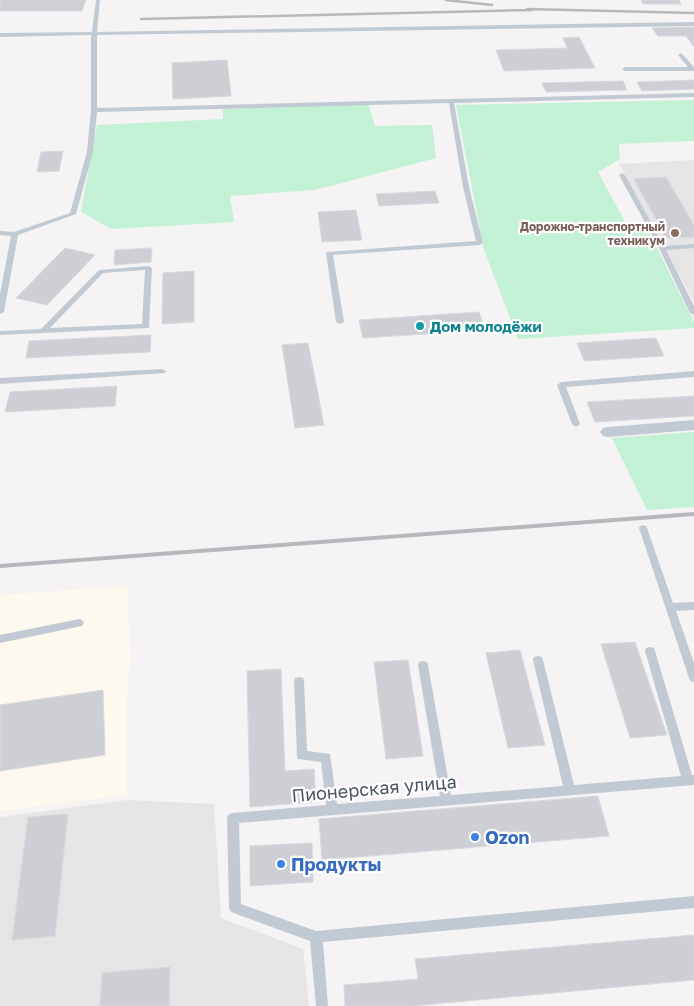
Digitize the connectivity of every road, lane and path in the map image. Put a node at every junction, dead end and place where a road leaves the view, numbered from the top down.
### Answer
1 (98, 0) edge
2 (694, 24) edge
3 (94, 34) junction
4 (0, 35) edge
5 (681, 55) dead end
6 (693, 69) edge
7 (625, 70) dead end
8 (694, 95) edge
9 (451, 100) junction
10 (94, 110) junction
11 (622, 175) dead end
12 (0, 233) edge
13 (15, 234) junction
14 (694, 246) edge
15 (662, 248) junction
16 (0, 312) edge
17 (694, 313) edge
18 (340, 322) dead end
19 (43, 331) junction
20 (0, 333) edge
21 (162, 371) dead end
22 (694, 374) edge
23 (0, 381) edge
24 (576, 424) dead end
25 (694, 425) edge
26 (608, 432) dead end
27 (643, 528) dead end
28 (694, 606) edge
29 (669, 608) junction
30 (79, 623) dead end
31 (0, 639) edge
32 (650, 651) dead end
33 (538, 660) dead end
34 (423, 665) dead end
35 (694, 678) edge
36 (299, 680) dead end
37 (691, 780) edge
38 (570, 790) junction
39 (446, 800) junction
40 (332, 809) junction
41 (694, 902) edge
42 (316, 937) junction
43 (322, 1006) edge

1 - 3 lane
2 - 3 lane
3 - 4 lane
3 - 10 lane
5 - 6 lane
6 - 7 lane
8 - 9 lane
9 - 10 lane
9 - 18 lane
10 - 13 lane
11 - 15 lane
12 - 13 lane
13 - 16 lane
14 - 15 lane
15 - 17 lane
19 - 19 lane
19 - 20 lane
21 - 23 lane
22 - 24 lane
25 - 26 street
27 - 29 lane
28 - 29 lane
29 - 35 lane
30 - 31 lane
32 - 37 lane
33 - 38 lane
34 - 39 lane
36 - 40 lane
37 - 38 lane, Пионерская улица
38 - 39 lane, Пионерская улица
39 - 40 lane, Пионерская улица
40 - 42 lane, Пионерская улица
41 - 42 lane
42 - 43 lane

